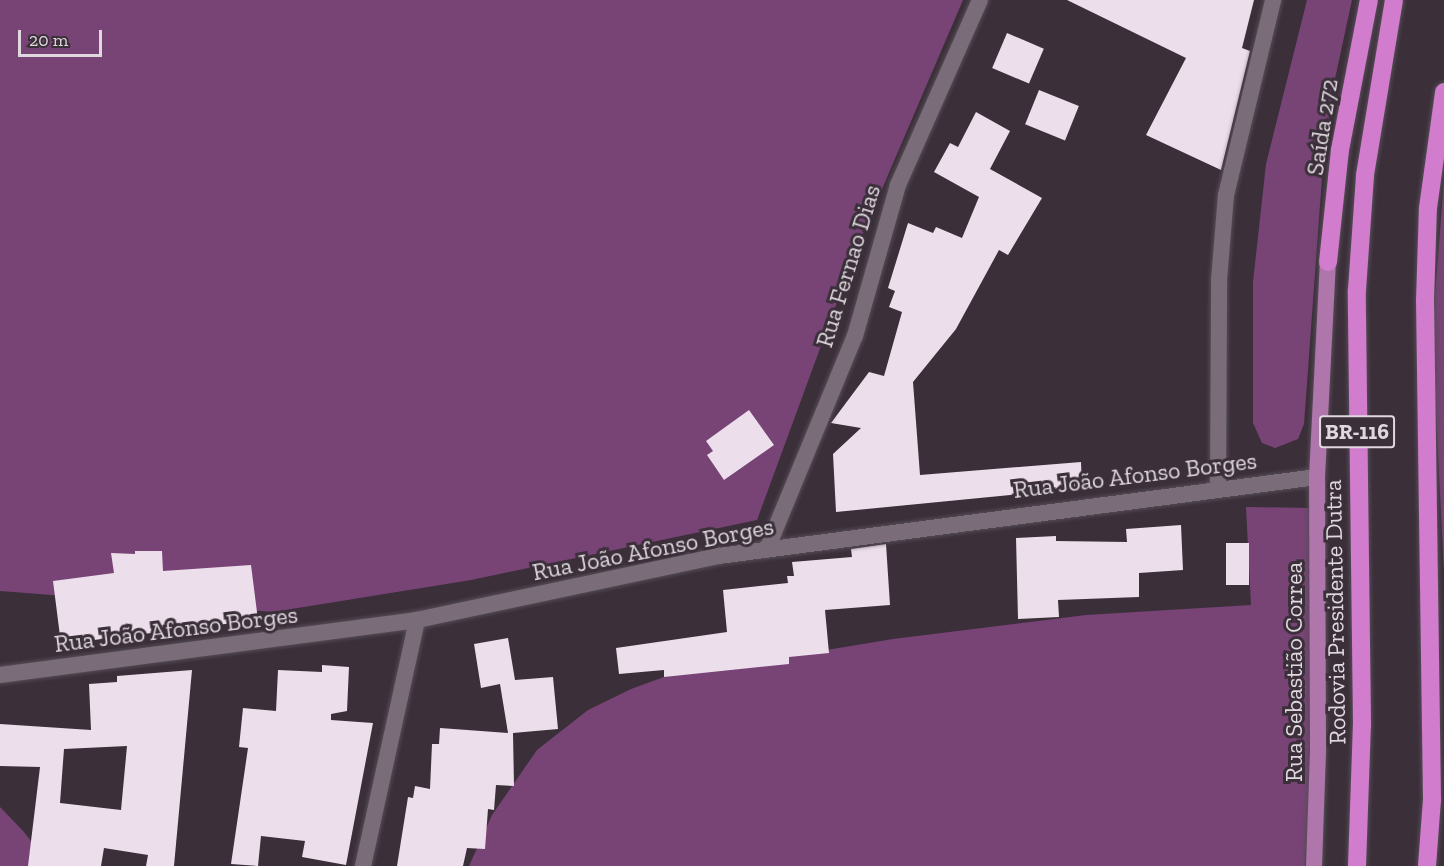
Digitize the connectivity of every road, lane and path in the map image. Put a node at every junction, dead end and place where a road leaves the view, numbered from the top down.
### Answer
1 (980, 0) edge
2 (1273, 0) edge
3 (1369, 0) edge
4 (1394, 0) edge
5 (1444, 92) edge
6 (1328, 262) joint
7 (1317, 477) junction
8 (1218, 488) junction
9 (767, 549) junction
10 (417, 620) junction
11 (0, 675) edge
12 (363, 866) edge
13 (1314, 866) edge
14 (1357, 866) edge
15 (1427, 866) edge

1 - 9 street, Rua Fernao Dias
2 - 8 street
3 - 6 highway, Saída 272
4 - 14 highway, Rodovia Presidente Dutra / BR-116
5 - 15 highway, BR-116
6 - 7 main road, Rua Sebastião Correa
7 - 8 street, Rua João Afonso Borges
7 - 13 main road, Rua Sebastião Correa
8 - 9 street, Rua João Afonso Borges
9 - 10 street, Rua João Afonso Borges
10 - 11 street, Rua João Afonso Borges
10 - 12 street

